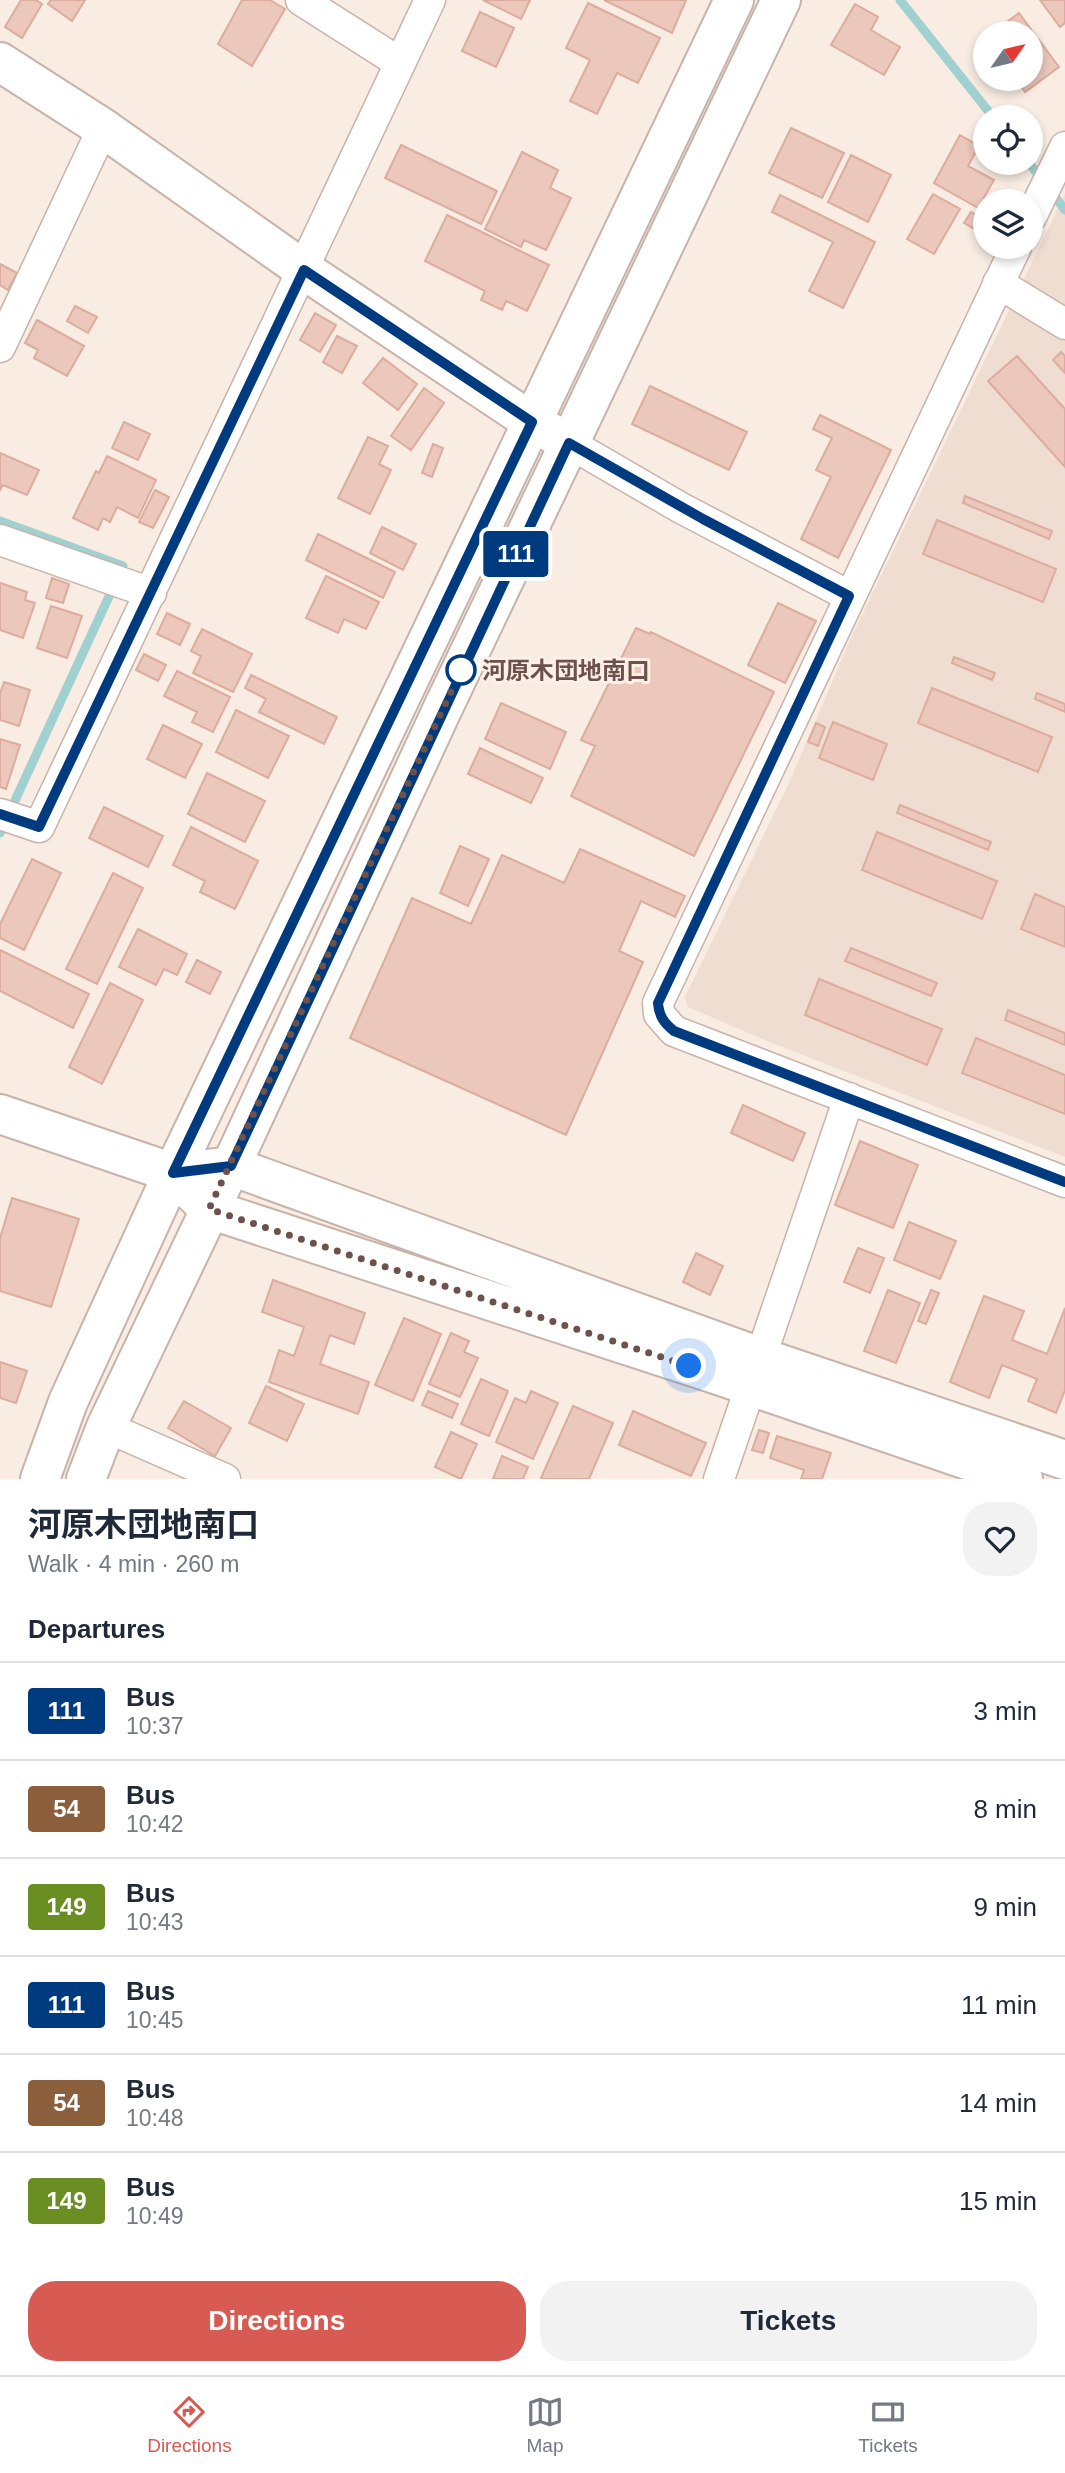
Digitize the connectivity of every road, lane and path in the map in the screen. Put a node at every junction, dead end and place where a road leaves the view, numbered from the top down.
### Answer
1 (301, 0) edge
2 (430, 0) edge
3 (734, 0) edge
4 (781, 0) edge
5 (0, 62) edge
6 (400, 63) junction
7 (103, 128) junction
8 (1065, 147) edge
9 (1043, 192) edge
10 (1010, 259) edge
11 (304, 270) junction
12 (998, 284) junction
13 (1065, 324) edge
14 (0, 347) edge
15 (532, 422) junction
16 (569, 443) junction
17 (0, 540) edge
18 (151, 593) junction
19 (849, 596) junction
20 (0, 814) edge
21 (849, 1098) junction
22 (0, 1114) edge
23 (231, 1166) junction
24 (173, 1173) junction
25 (1065, 1182) edge
26 (209, 1209) junction
27 (755, 1372) junction
28 (106, 1427) junction
29 (1065, 1460) edge
30 (40, 1479) edge
31 (86, 1479) edge
32 (225, 1479) edge
33 (719, 1479) edge
34 (1023, 1479) edge

1 - 6 street
2 - 6 street
3 - 15 street
4 - 16 street
5 - 7 street
6 - 11 street
7 - 11 street
7 - 14 street
8 - 9 street
10 - 12 street
11 - 15 street
11 - 18 street
12 - 13 street
12 - 19 street
15 - 16 street
15 - 24 street
16 - 19 street
16 - 23 street
17 - 18 street
18 - 20 street
19 - 21 street
21 - 25 street
21 - 27 street
22 - 24 street
23 - 24 street
23 - 26 street
23 - 27 street
24 - 26 street
24 - 30 street
26 - 27 street
26 - 28 street
27 - 29 street
27 - 33 street
27 - 34 street
28 - 31 street
28 - 32 street

